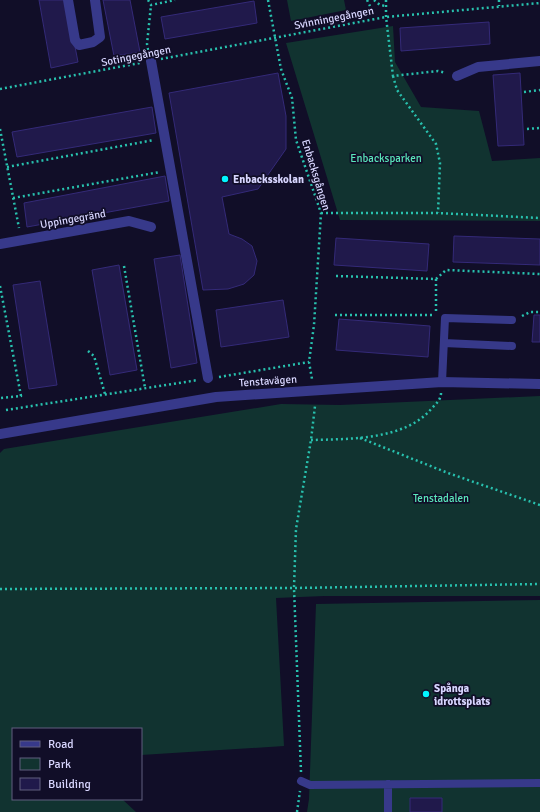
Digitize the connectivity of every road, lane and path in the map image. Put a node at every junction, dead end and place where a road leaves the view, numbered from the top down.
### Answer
1 (68, 0) edge
2 (95, 0) edge
3 (148, 0) edge
4 (175, 0) edge
5 (268, 0) edge
6 (367, 0) edge
7 (374, 0) edge
8 (386, 0) edge
9 (499, 0) edge
10 (540, 3) edge
11 (151, 5) junction
12 (370, 6) dead end
13 (386, 6) junction
14 (499, 6) junction
15 (386, 17) junction
16 (275, 38) junction
17 (151, 61) junction
18 (540, 61) edge
19 (393, 76) junction
20 (457, 76) joint
21 (0, 89) edge
22 (540, 90) edge
23 (524, 92) dead end
24 (540, 128) edge
25 (0, 129) edge
26 (527, 129) dead end
27 (165, 138) junction
28 (7, 167) junction
29 (171, 170) junction
30 (13, 198) junction
31 (321, 213) junction
32 (438, 213) junction
33 (540, 218) edge
34 (151, 227) dead end
35 (21, 241) junction
36 (0, 244) edge
37 (124, 266) dead end
38 (540, 274) edge
39 (336, 276) dead end
40 (436, 279) junction
41 (0, 286) edge
42 (540, 312) edge
43 (335, 315) dead end
44 (436, 315) junction
45 (445, 318) junction
46 (512, 320) joint
47 (444, 343) junction
48 (512, 346) dead end
49 (88, 351) dead end
50 (309, 362) junction
51 (208, 378) junction
52 (313, 382) dead end
53 (442, 382) junction
54 (540, 384) edge
55 (145, 388) junction
56 (105, 394) junction
57 (0, 398) edge
58 (315, 406) dead end
59 (6, 410) dead end
60 (0, 434) edge
61 (360, 438) junction
62 (311, 440) junction
63 (540, 505) edge
64 (540, 584) edge
65 (294, 588) junction
66 (0, 589) edge
67 (301, 782) junction
68 (540, 783) edge
69 (388, 784) junction
70 (297, 812) edge
71 (388, 812) edge

1 - 2 street
3 - 11 path
4 - 11 path
5 - 16 path, Enbacksgången
6 - 12 path
7 - 13 path
8 - 13 path
9 - 14 path
10 - 14 path, Svinningegången
11 - 17 path
13 - 15 path
14 - 15 path, Svinningegången
15 - 16 path, Svinningegången
15 - 19 path
16 - 17 path, Sotingegången
16 - 31 path, Enbacksgången
17 - 21 path, Sotingegången
17 - 27 street
18 - 20 street
19 - 20 path
19 - 32 path
22 - 23 path
24 - 26 path
25 - 28 path
27 - 28 path
27 - 29 street
28 - 30 path
29 - 30 path
29 - 51 street
30 - 35 path
31 - 32 path
31 - 50 path, Enbacksgången
32 - 33 path
34 - 35 street, Uppingegränd
35 - 36 street, Uppingegränd
37 - 55 path
38 - 40 path
39 - 40 path
40 - 44 path
41 - 57 path
42 - 46 path
43 - 44 path
44 - 45 path
45 - 46 lane
45 - 47 lane
47 - 48 lane
47 - 53 lane
49 - 56 path
50 - 51 path
50 - 52 path, Enbacksgången
51 - 55 path
53 - 54 street, Tenstavägen
53 - 60 street, Tenstavägen
53 - 61 path
55 - 56 path
56 - 59 path
58 - 62 path
61 - 62 path
61 - 63 path
62 - 65 path
64 - 65 path
65 - 66 path
65 - 67 path
67 - 69 lane
67 - 70 path
68 - 69 lane
69 - 71 lane

